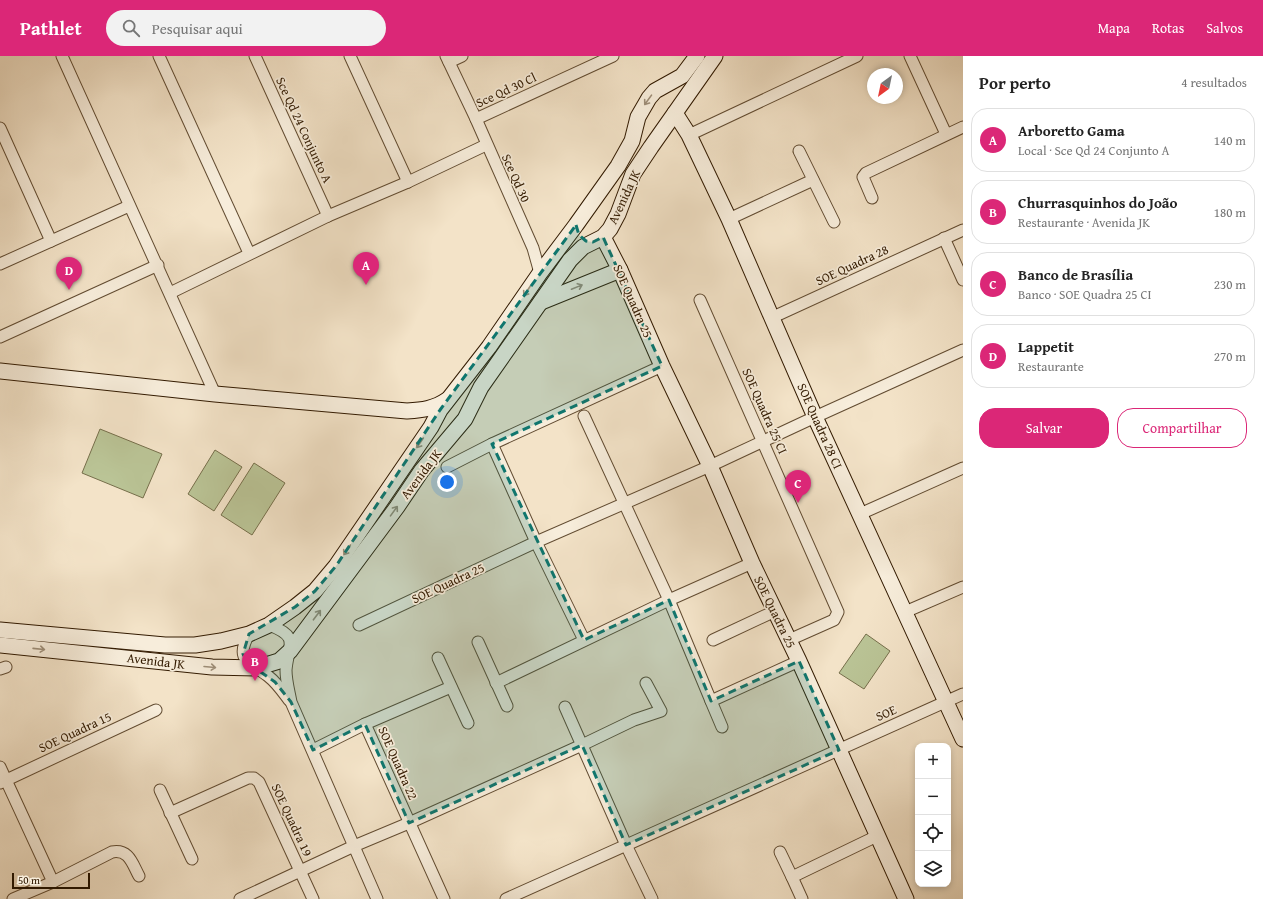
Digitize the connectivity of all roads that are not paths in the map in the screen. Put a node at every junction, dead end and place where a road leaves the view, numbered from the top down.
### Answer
1 (62, 56) edge
2 (159, 56) edge
3 (254, 56) edge
4 (350, 56) edge
5 (462, 56) edge
6 (613, 56) edge
7 (697, 56) edge
8 (715, 56) edge
9 (857, 56) edge
10 (910, 56) edge
11 (448, 59) edge
12 (662, 86) junction
13 (679, 108) junction
14 (476, 119) junction
15 (963, 127) edge
16 (0, 128) edge
17 (946, 134) junction
18 (689, 136) junction
19 (486, 145) junction
20 (799, 151) dead end
21 (813, 180) junction
22 (408, 182) junction
23 (872, 198) dead end
24 (129, 206) junction
25 (328, 216) junction
26 (728, 219) junction
27 (834, 222) dead end
28 (576, 225) junction
29 (963, 230) edge
30 (944, 238) junction
31 (598, 240) junction
32 (51, 241) junction
33 (532, 248) junction
34 (249, 253) junction
35 (553, 255) junction
36 (0, 264) edge
37 (158, 265) junction
38 (620, 270) junction
39 (540, 273) junction
40 (963, 280) edge
41 (170, 293) junction
42 (700, 300) dead end
43 (541, 302) junction
44 (771, 318) junction
45 (0, 336) edge
46 (963, 350) edge
47 (662, 366) junction
48 (0, 371) edge
49 (215, 394) junction
50 (452, 397) junction
51 (470, 409) junction
52 (407, 412) junction
53 (584, 416) dead end
54 (815, 417) junction
55 (432, 425) junction
56 (449, 437) junction
57 (763, 441) junction
58 (492, 444) junction
59 (710, 466) junction
60 (446, 467) dead end
61 (963, 468) edge
62 (624, 503) junction
63 (860, 514) junction
64 (536, 542) junction
65 (752, 563) junction
66 (963, 587) edge
67 (669, 600) junction
68 (775, 611) junction
69 (905, 612) junction
70 (269, 625) junction
71 (359, 625) dead end
72 (0, 630) edge
73 (248, 634) junction
74 (584, 640) junction
75 (714, 640) dead end
76 (789, 640) junction
77 (478, 642) dead end
78 (0, 645) edge
79 (290, 651) junction
80 (438, 658) dead end
81 (799, 661) junction
82 (256, 668) junction
83 (496, 683) junction
84 (646, 683) dead end
85 (451, 687) junction
86 (963, 694) edge
87 (711, 701) junction
88 (291, 702) junction
89 (946, 702) junction
90 (507, 706) dead end
91 (565, 707) dead end
92 (156, 710) dead end
93 (468, 723) dead end
94 (365, 724) junction
95 (722, 727) dead end
96 (963, 739) edge
97 (582, 745) junction
98 (313, 750) junction
99 (839, 750) junction
100 (0, 767) edge
101 (3, 782) edge
102 (160, 790) dead end
103 (170, 813) junction
104 (409, 823) junction
105 (877, 836) junction
106 (626, 845) junction
107 (354, 846) junction
108 (780, 852) dead end
109 (192, 859) dead end
110 (301, 872) junction
111 (139, 876) dead end
112 (792, 877) junction
113 (54, 882) junction
114 (13, 899) edge
115 (240, 899) edge
116 (313, 899) edge
117 (377, 899) edge
118 (444, 899) edge
119 (506, 899) edge
120 (652, 899) edge
121 (802, 899) edge
122 (906, 899) edge

1 - 24 street
2 - 34 street
3 - 25 street, Sce Qd 24 Conjunto A
4 - 22 street
5 - 11 street
6 - 14 street, Sce Qd 30 Cl
7 - 12 main road, Avenida JK
8 - 13 main road, Avenida JK
9 - 18 street
10 - 17 street
11 - 14 street, Sce Qd 30
12 - 13 main road, SOE Quadra 28 CI
12 -> 28 main road, Avenida JK
13 - 18 main road, SOE Quadra 28 CI
13 - 31 main road, Avenida JK
14 - 19 street, Sce Qd 30
15 - 17 street
16 - 32 street
17 - 23 street
18 - 26 main road, SOE Quadra 28 CI
19 - 22 street
19 - 33 street, Sce Qd 30
20 - 21 street
21 - 26 street
21 - 27 street
22 - 25 street
24 - 32 street
24 - 37 street
25 - 34 street
26 - 44 main road, SOE Quadra 28 CI
28 - 31 main road
28 - 35 main road, Avenida JK
29 - 30 street, SOE Quadra 28
30 - 40 street
30 - 44 street, SOE Quadra 28
31 - 38 main road, SOE Quadra 25
31 - 43 main road, Avenida JK
32 - 36 street
33 - 35 street
33 - 39 street, Sce Qd 30
34 - 41 street
35 - 39 main road, Avenida JK
37 - 41 street
37 - 45 street
43 -> 38 main road
38 - 47 main road, SOE Quadra 25
39 -> 50 main road, Avenida JK
41 - 49 street
42 - 57 street, SOE Quadra 25 CI
43 - 51 main road, Avenida JK
44 - 54 main road, SOE Quadra 28 CI
46 - 54 street
47 - 58 street
47 - 59 main road, SOE Quadra 25
48 - 49 main road
49 - 52 main road
50 - 51 main road
50 - 52 main road
50 - 55 main road, Avenida JK
51 - 56 main road, Avenida JK
52 - 55 main road
53 - 62 street
54 - 57 street
54 - 63 main road, SOE Quadra 28 CI
55 - 56 main road
55 -> 70 main road, Avenida JK
79 -> 56 main road, Avenida JK
57 - 59 street
57 - 76 street, SOE Quadra 25 CI
58 - 60 street
58 - 64 street
59 - 62 street, SOE Quadra 25
59 - 65 main road, SOE Quadra 25
61 - 63 street
62 - 64 street, SOE Quadra 25
62 - 67 street
63 - 69 main road, SOE Quadra 28 CI
64 - 71 street, SOE Quadra 25
64 - 74 street
65 - 67 street, SOE Quadra 25
65 - 68 main road, SOE Quadra 25
66 - 69 street
67 - 74 street, SOE Quadra 25
67 - 87 street
68 - 75 street
68 - 76 main road, SOE Quadra 25
69 - 89 main road, SOE Quadra 28 CI
70 - 73 main road, Avenida JK
70 - 79 street
72 - 73 main road, Avenida JK
73 - 82 street
74 - 83 street, SOE Quadra 25
76 - 81 main road, SOE Quadra 25
77 - 83 street
78 -> 82 main road, Avenida JK
79 - 82 main road, Avenida JK
79 - 88 street
80 - 85 street
81 - 87 street, SOE Quadra 25
81 - 99 main road, SOE Quadra 25
82 - 88 street
83 - 90 street
84 - 97 street
85 - 93 street
85 - 94 street, SOE Quadra 22
86 - 89 street, SOE
87 - 95 street
88 - 98 street
89 - 96 main road, SOE Quadra 28 CI
89 - 99 street, SOE
91 - 97 street
92 - 101 street, SOE Quadra 15
94 - 98 street
94 - 104 street, SOE Quadra 22
97 - 104 street
97 - 106 street
98 - 107 street
99 - 105 main road, SOE Quadra 25
99 - 106 street, SOE
100 - 101 street
101 - 113 street
102 - 103 street
103 - 109 street
103 - 110 street, SOE Quadra 19
104 - 107 street
104 - 118 street, SOE Quadra 22
105 - 112 street
105 - 122 main road, SOE Quadra 25
106 - 119 street, SOE
106 - 120 street
107 - 110 street
107 - 117 street
108 - 112 street
110 - 115 street, SOE Quadra 19
110 - 116 street, SOE Quadra 19
111 - 113 street
112 - 121 street
113 - 114 street

